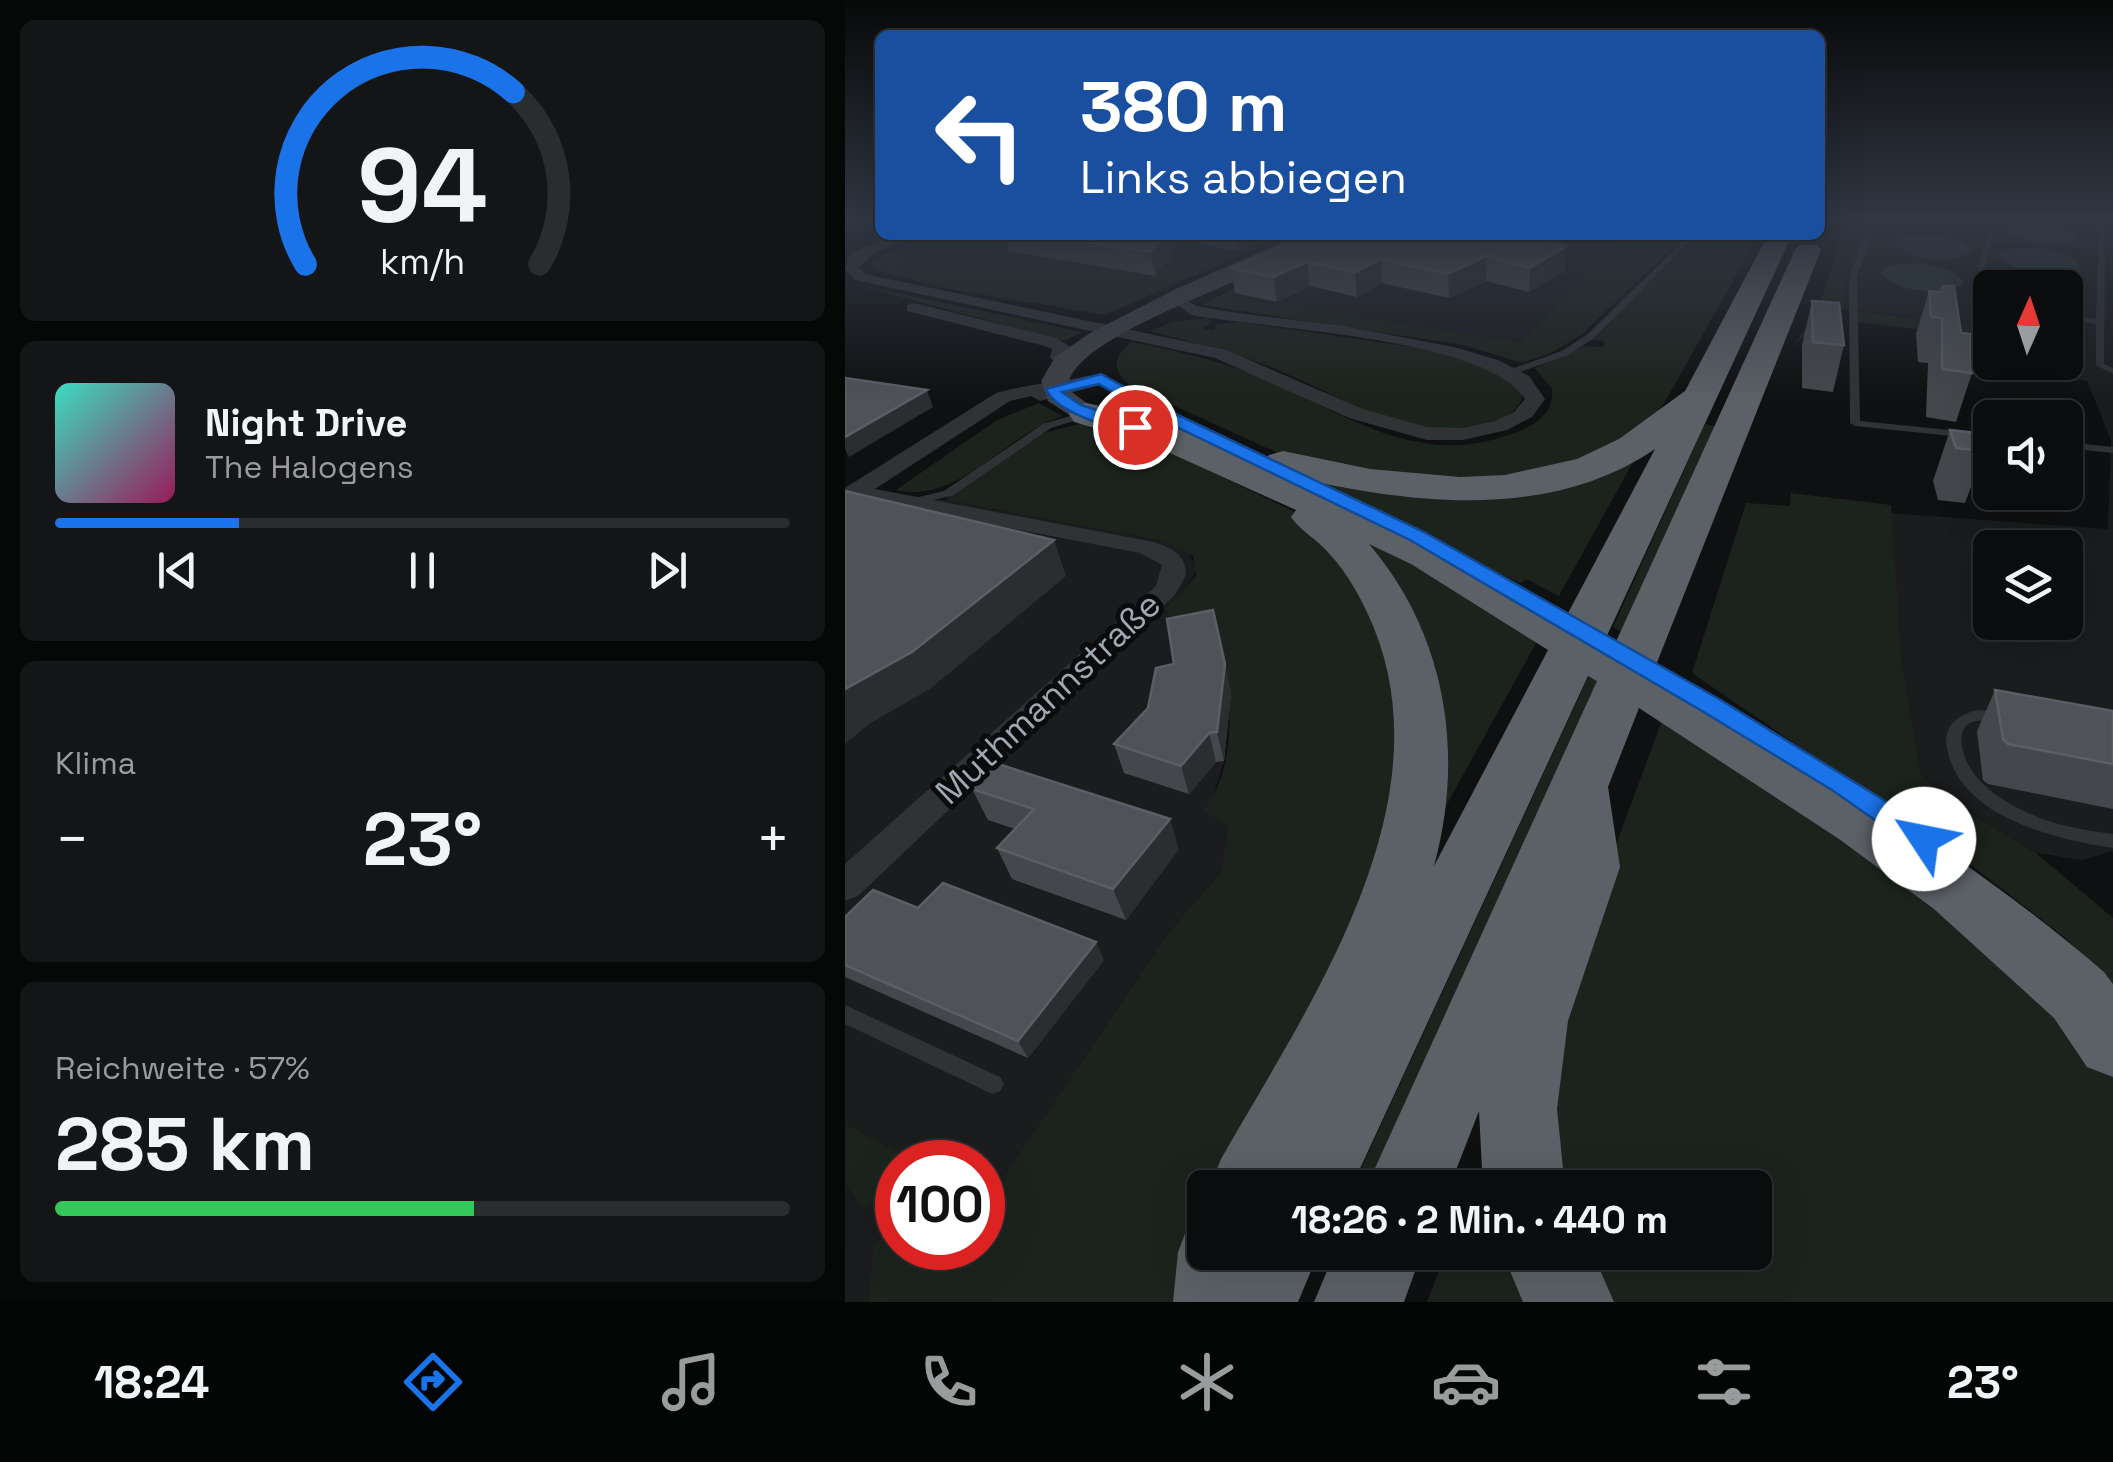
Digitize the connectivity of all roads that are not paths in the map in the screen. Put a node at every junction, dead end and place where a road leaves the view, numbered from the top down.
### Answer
1 (873, 280) edge
2 (1219, 280) edge
3 (1648, 280) edge
4 (1759, 280) edge
5 (1795, 280) edge
6 (1853, 280) edge
7 (2101, 280) edge
8 (1204, 287) junction
9 (845, 288) edge
10 (1183, 303) junction
11 (1223, 316) junction
12 (2083, 319) edge
13 (2100, 322) junction
14 (1142, 325) junction
15 (1515, 371) junction
16 (2113, 372) edge
17 (1059, 376) junction
18 (1101, 379) junction
19 (1703, 392) junction
20 (1087, 414) junction
21 (1973, 437) edge
22 (2083, 447) edge
23 (2113, 450) edge
24 (1269, 473) junction
25 (851, 495) edge
26 (909, 502) junction
27 (1674, 695) junction
28 (2023, 720) edge
29 (1581, 786) junction
30 (2113, 841) edge
31 (845, 886) edge
32 (2113, 998) edge
33 (845, 1014) edge
34 (2113, 1042) edge
35 (993, 1084) dead end
36 (1259, 1170) edge
37 (1318, 1170) edge
38 (1415, 1170) edge
39 (1523, 1170) edge
40 (1220, 1270) edge
41 (1267, 1270) edge
42 (1372, 1270) edge
43 (1554, 1270) edge
44 (1218, 1302) edge
45 (1251, 1302) edge
46 (1359, 1302) edge
47 (1569, 1302) edge

1 - 15 street
2 - 8 street
3 - 15 lane
4 - 19 highway
5 - 29 highway
6 - 21 lane
7 - 13 lane
8 - 10 street
8 - 17 street
9 - 17 street
10 - 11 street
10 - 14 street
11 - 14 street
11 - 15 street
12 - 13 lane
13 - 16 lane
14 - 18 street
17 - 18 street
17 - 20 street
17 - 25 street
18 - 24 highway
19 - 24 highway
19 - 37 highway
20 - 24 highway
20 - 26 lane
22 - 23 lane
24 - 27 highway
24 - 36 highway
25 - 26 street, Muthmannstraße
26 - 31 street, Muthmannstraße
27 - 32 highway
27 - 34 highway
28 - 30 lane
29 - 38 highway
29 - 39 highway
33 - 35 lane
40 - 44 highway
41 - 45 highway
42 - 46 highway
43 - 47 highway

